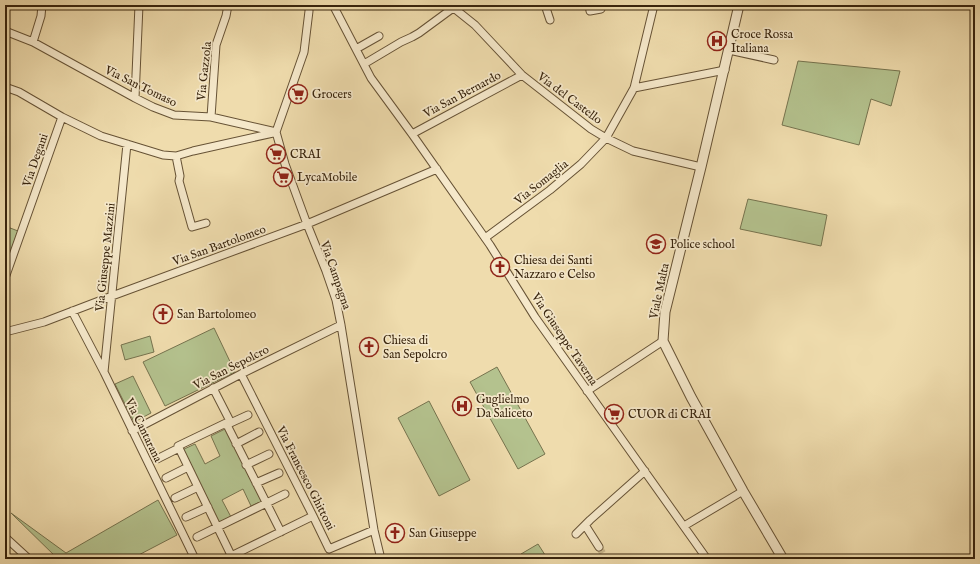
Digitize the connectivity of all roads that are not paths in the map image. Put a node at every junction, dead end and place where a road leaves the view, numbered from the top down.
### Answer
1 (42, 5) edge
2 (139, 5) edge
3 (228, 5) edge
4 (309, 5) edge
5 (333, 5) edge
6 (545, 5) edge
7 (589, 5) edge
8 (654, 5) edge
9 (739, 5) edge
10 (452, 6) edge
11 (601, 10) dead end
12 (550, 20) dead end
13 (5, 31) edge
14 (379, 36) dead end
15 (33, 42) junction
16 (356, 49) junction
17 (729, 50) junction
18 (774, 60) dead end
19 (364, 64) junction
20 (725, 70) junction
21 (522, 75) junction
22 (5, 87) edge
23 (634, 88) junction
24 (135, 98) junction
25 (62, 117) junction
26 (211, 117) junction
27 (276, 132) junction
28 (412, 134) junction
29 (606, 138) junction
30 (127, 144) junction
31 (176, 156) junction
32 (701, 168) junction
33 (437, 169) junction
34 (206, 223) dead end
35 (307, 224) junction
36 (485, 238) junction
37 (5, 278) edge
38 (112, 296) junction
39 (72, 311) junction
40 (341, 325) junction
41 (5, 332) edge
42 (663, 341) junction
43 (104, 372) junction
44 (241, 374) junction
45 (213, 388) junction
46 (587, 391) junction
47 (248, 415) dead end
48 (228, 424) junction
49 (132, 431) junction
50 (258, 432) dead end
51 (236, 444) junction
52 (179, 448) junction
53 (269, 454) dead end
54 (157, 459) dead end
55 (246, 464) junction
56 (188, 467) junction
57 (645, 471) junction
58 (279, 473) dead end
59 (166, 478) dead end
60 (256, 483) junction
61 (198, 487) junction
62 (743, 491) junction
63 (285, 494) dead end
64 (175, 498) dead end
65 (266, 503) junction
66 (208, 508) junction
67 (313, 516) junction
68 (186, 517) dead end
69 (584, 525) junction
70 (684, 526) junction
71 (218, 527) junction
72 (374, 530) junction
73 (281, 532) junction
74 (576, 534) dead end
75 (5, 537) edge
76 (197, 537) dead end
77 (600, 547) tunnel mouth
78 (228, 557) edge
79 (29, 559) edge
80 (196, 559) edge
81 (380, 559) edge
82 (707, 559) edge
83 (782, 559) edge

1 - 15 street
2 - 24 street
3 - 26 street, Via Gazzola
4 - 27 street
5 - 16 street, Via Giuseppe Taverna
6 - 12 street
7 - 11 street
8 - 23 street, Via Somaglia
9 - 17 street, Viale Malta
10 - 19 street
10 - 21 street, Via del Castello
13 - 15 street, Via San Tomaso
14 - 16 street
15 - 24 street, Via San Tomaso
16 - 19 street, Via Giuseppe Taverna
17 - 18 street
17 - 20 street, Viale Malta
19 - 28 street, Via Giuseppe Taverna
20 - 23 street
20 - 32 street, Viale Malta
21 - 28 street, Via San Bernardo
21 - 29 street, Via del Castello
22 - 25 street
23 - 29 street, Via Somaglia
24 - 26 street, Via San Tomaso
25 - 30 street
25 - 37 street, Via Degani
26 - 27 street, Via San Tomaso
27 - 31 street
27 - 35 street, Via Campagna
28 - 33 street, Via Giuseppe Taverna
29 - 32 street, Via del Castello
29 - 36 street, Via Somaglia
30 - 31 street
30 - 38 street, Via Giuseppe Mazzini
31 - 34 street
32 - 42 street, Viale Malta
33 - 35 street, Via San Bartolomeo
33 - 36 street, Via Giuseppe Taverna
35 - 38 street, Via San Bartolomeo
35 - 40 street, Via Campagna
36 - 46 street, Via Giuseppe Taverna
38 - 39 street, Via San Bartolomeo
38 - 43 street, Via Giuseppe Mazzini
39 - 41 street, Via San Bartolomeo
39 - 43 street, Via Cantarana
40 - 44 street, Via San Sepolcro
40 - 72 street, Via Campagna
42 - 46 street
42 - 62 street
43 - 49 street, Via Cantarana
44 - 45 street, Via San Sepolcro
44 - 67 street, Via Francesco Ghittoni
45 - 48 street
45 - 49 street, Via San Sepolcro
46 - 57 street, Via Giuseppe Taverna
47 - 48 street
48 - 51 street
48 - 52 street
49 - 80 street, Via Cantarana
50 - 51 street
51 - 55 street
52 - 54 street
52 - 56 street
53 - 55 street
55 - 60 street
56 - 59 street
56 - 61 street
57 - 69 street
57 - 70 street, Via Giuseppe Taverna
58 - 60 street
60 - 65 street
61 - 64 street
61 - 66 street
62 - 70 street
62 - 83 street
63 - 65 street
65 - 71 street
65 - 73 street
66 - 68 street
66 - 71 street
67 - 72 street, Via Francesco Ghittoni
67 - 73 street
69 - 74 street
69 - 77 street
70 - 82 street, Via Giuseppe Taverna
71 - 76 street
71 - 78 street
72 - 81 street, Via Campagna
73 - 78 street
75 - 79 street

